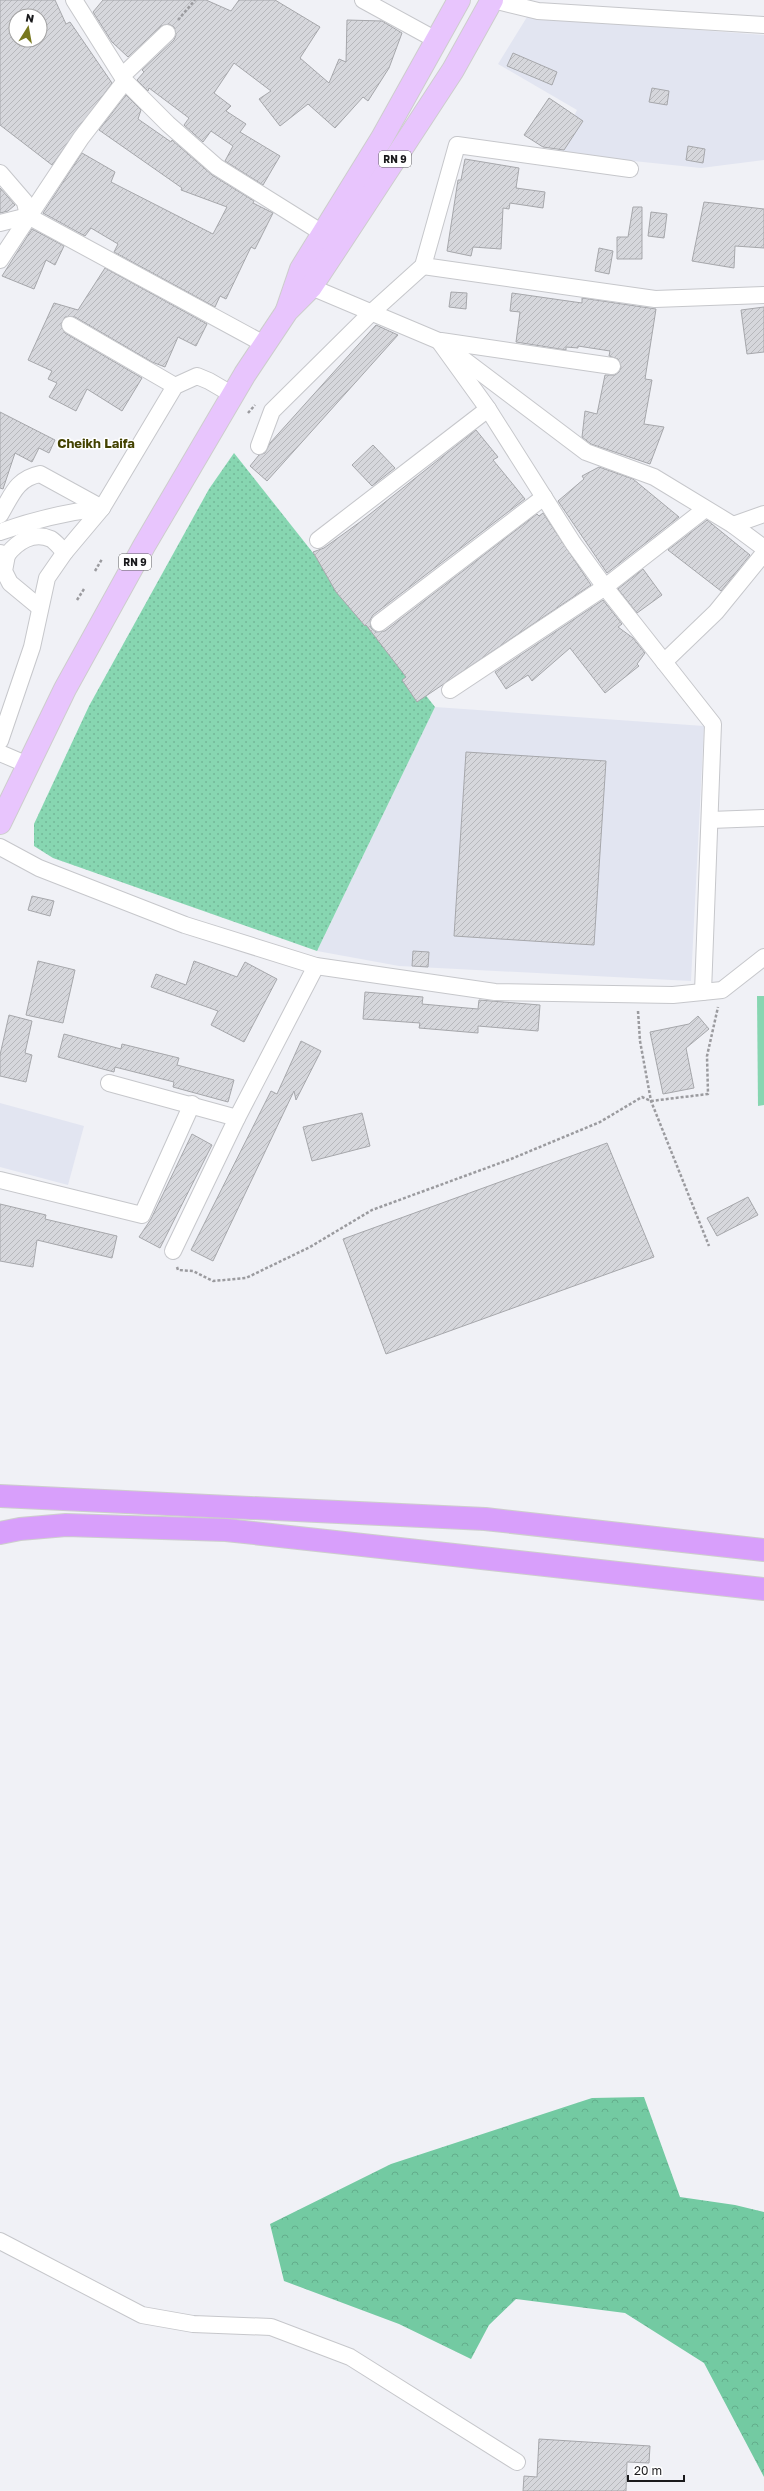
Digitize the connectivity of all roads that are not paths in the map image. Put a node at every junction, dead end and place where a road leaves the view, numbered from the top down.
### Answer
1 (363, 0) edge
2 (492, 0) edge
3 (77, 1) edge
4 (456, 1) edge
5 (764, 25) edge
6 (167, 32) road end
7 (438, 41) junction
8 (124, 78) junction
9 (630, 169) dead end
10 (0, 173) edge
11 (28, 216) junction
12 (0, 223) edge
13 (324, 234) junction
14 (0, 260) edge
15 (423, 266) junction
16 (311, 287) junction
17 (764, 295) edge
18 (287, 311) junction
19 (372, 312) junction
20 (70, 324) dead end
21 (440, 341) junction
22 (264, 344) junction
23 (612, 366) dead end
24 (175, 386) junction
25 (233, 395) junction
26 (488, 408) junction
27 (259, 446) dead end
28 (544, 497) junction
29 (102, 508) junction
30 (704, 510) junction
31 (764, 514) edge
32 (0, 515) edge
33 (732, 526) junction
34 (0, 532) edge
35 (318, 540) dead end
36 (764, 548) edge
37 (65, 552) junction
38 (764, 553) edge
39 (3, 554) edge
40 (605, 587) junction
41 (39, 607) junction
42 (379, 623) dead end
43 (664, 662) junction
44 (450, 690) dead end
45 (0, 741) edge
46 (0, 753) edge
47 (28, 765) junction
48 (764, 818) edge
49 (710, 820) junction
50 (0, 823) edge
51 (0, 847) edge
52 (764, 957) edge
53 (316, 966) junction
54 (704, 992) junction
55 (109, 1083) dead end
56 (192, 1104) junction
57 (237, 1118) junction
58 (0, 1180) edge
59 (173, 1251) road end
60 (0, 1496) edge
61 (0, 1533) edge
62 (764, 1550) edge
63 (764, 1589) edge
64 (0, 2241) edge
65 (517, 2462) dead end

1 - 7 street
2 - 5 street
2 - 16 main road, RN 9
3 - 8 street
4 - 7 main road, RN 9
6 - 8 street
7 - 13 main road, RN 9
8 - 11 street
8 - 13 street
9 - 15 street
10 - 11 street
11 - 12 street
11 - 14 street
11 - 22 street
13 - 18 main road, RN 9
15 - 17 street
15 - 19 street
16 - 18 main road, RN 9
16 - 19 street
18 - 22 main road, RN 9
19 - 21 street
19 - 27 street
20 - 24 street
21 - 23 street
21 - 26 street
21 - 30 street
22 - 25 main road, RN 9
24 - 25 street
24 - 29 street
25 - 47 main road, RN 9
26 - 28 street
26 - 35 street
28 - 40 street
28 - 42 street
29 - 32 street
29 - 34 street
29 - 37 street
30 - 33 street
30 - 40 street
31 - 33 street
33 - 36 street
37 - 39 street
37 - 41 street
38 - 43 street
39 - 41 street
40 - 43 street
40 - 44 street
41 - 45 street
43 - 49 street
46 - 47 street
47 - 50 main road, RN 9
48 - 49 street
49 - 54 street
51 - 53 street
52 - 54 street
53 - 54 street
53 - 57 street
55 - 56 street
56 - 57 street
56 - 58 street
57 - 59 street
60 - 62 highway
61 - 63 highway
64 - 65 street

